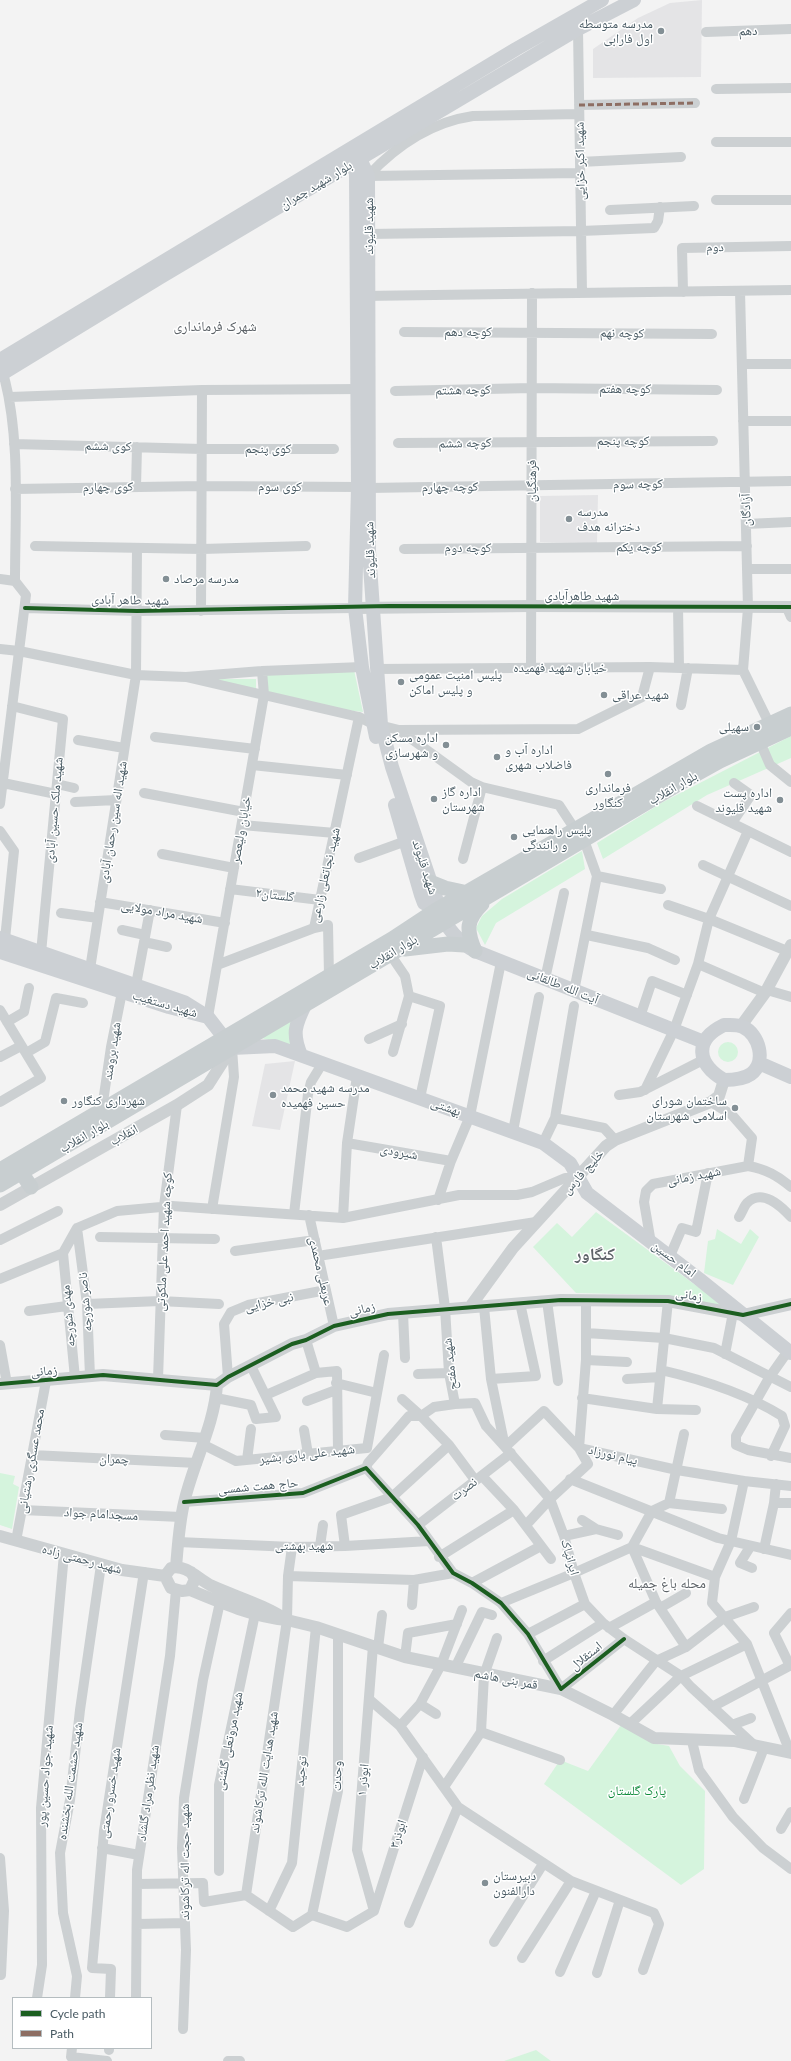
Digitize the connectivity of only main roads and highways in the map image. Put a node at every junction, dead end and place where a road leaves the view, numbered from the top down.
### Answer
1 (602, 0) edge
2 (634, 0) edge
3 (359, 144) junction
4 (360, 159) junction
5 (363, 296) junction
6 (1, 369) edge
7 (363, 488) junction
8 (362, 667) junction
9 (376, 669) junction
10 (791, 714) edge
11 (371, 722) junction
12 (791, 728) edge
13 (580, 835) junction
14 (430, 882) junction
15 (468, 893) junction
16 (490, 895) junction
17 (440, 916) junction
18 (2, 938) edge
19 (469, 948) junction
20 (0, 952) edge
21 (392, 953) junction
22 (305, 1005) junction
23 (208, 1017) junction
24 (228, 1042) junction
25 (704, 1042) junction
26 (301, 1055) junction
27 (759, 1063) junction
28 (791, 1077) edge
29 (0, 1170) edge
30 (21, 1172) junction
31 (579, 1178) joint
32 (0, 1185) edge
33 (31, 1187) road end
34 (789, 1352) edge

1 - 3 main road, بلوار شهید چمران
2 - 4 main road, بلوار شهید چمران
3 - 4 main road, شهید قلیوند
3 - 6 main road, بلوار شهید چمران
4 - 5 main road, شهید قلیوند
4 - 5 main road, شهید قلیوند
4 - 6 main road, بلوار شهید چمران
5 - 7 main road, شهید قلیوند
7 - 8 main road, شهید قلیوند
7 - 9 main road, شهید قلیوند
8 - 9 main road
8 - 11 main road, شهید قلیوند
9 - 11 main road, شهید قلیوند
10 - 13 main road, بلوار انقلاب
11 - 14 main road, شهید قلیوند
11 - 17 main road, شهید قلیوند
12 - 13 main road, بلوار انقلاب
13 - 15 main road, بلوار انقلاب
13 - 16 main road, بلوار انقلاب
14 - 15 main road
14 - 17 main road, شهید قلیوند
15 - 17 main road, بلوار انقلاب
16 - 17 main road, بلوار انقلاب
16 - 19 main road
17 - 19 main road, آیت الله طالقانی
17 - 21 main road, بلوار انقلاب
17 - 24 main road, بلوار انقلاب
18 - 23 main road, شهید دستغیب
19 - 21 main road
19 - 25 main road, آیت الله طالقانی
20 - 23 main road, شهید دستغیب
21 - 22 main road, بلوار انقلاب
22 - 24 main road, بلوار انقلاب
22 - 26 main road
23 - 24 main road
24 - 26 main road, بهشتی
24 - 29 main road, بلوار انقلاب
24 - 30 main road, بلوار انقلاب
25 - 27 main road
25 - 27 main road
26 - 31 main road, بهشتی
27 - 28 main road
30 - 32 main road, بلوار انقلاب
30 - 33 main road
31 - 34 main road, امام حسین

